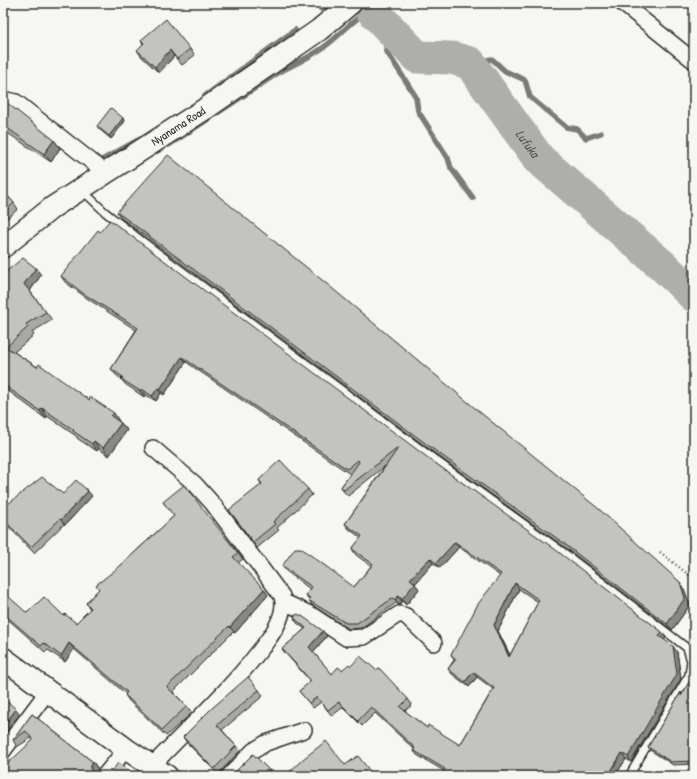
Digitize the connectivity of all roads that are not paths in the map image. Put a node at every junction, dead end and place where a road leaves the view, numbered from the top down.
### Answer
1 (351, 3) edge
2 (622, 3) edge
3 (694, 61) edge
4 (3, 99) edge
5 (106, 173) junction
6 (82, 189) junction
7 (3, 247) edge
8 (153, 448) dead end
9 (284, 602) junction
10 (434, 643) dead end
11 (3, 658) edge
12 (48, 691) junction
13 (304, 730) dead end
14 (126, 749) junction
15 (3, 751) edge
16 (159, 771) edge
17 (104, 776) edge
18 (228, 776) edge
19 (629, 776) edge

1 - 5 street, Nyanama Road
2 - 3 street
4 - 5 street
5 - 6 street, Nyanama Road
6 - 7 street, Nyanama Road
6 - 19 lane
8 - 9 street
9 - 10 street
9 - 16 street
11 - 12 street
12 - 14 street
12 - 15 street
13 - 18 street
14 - 16 street
14 - 17 street

